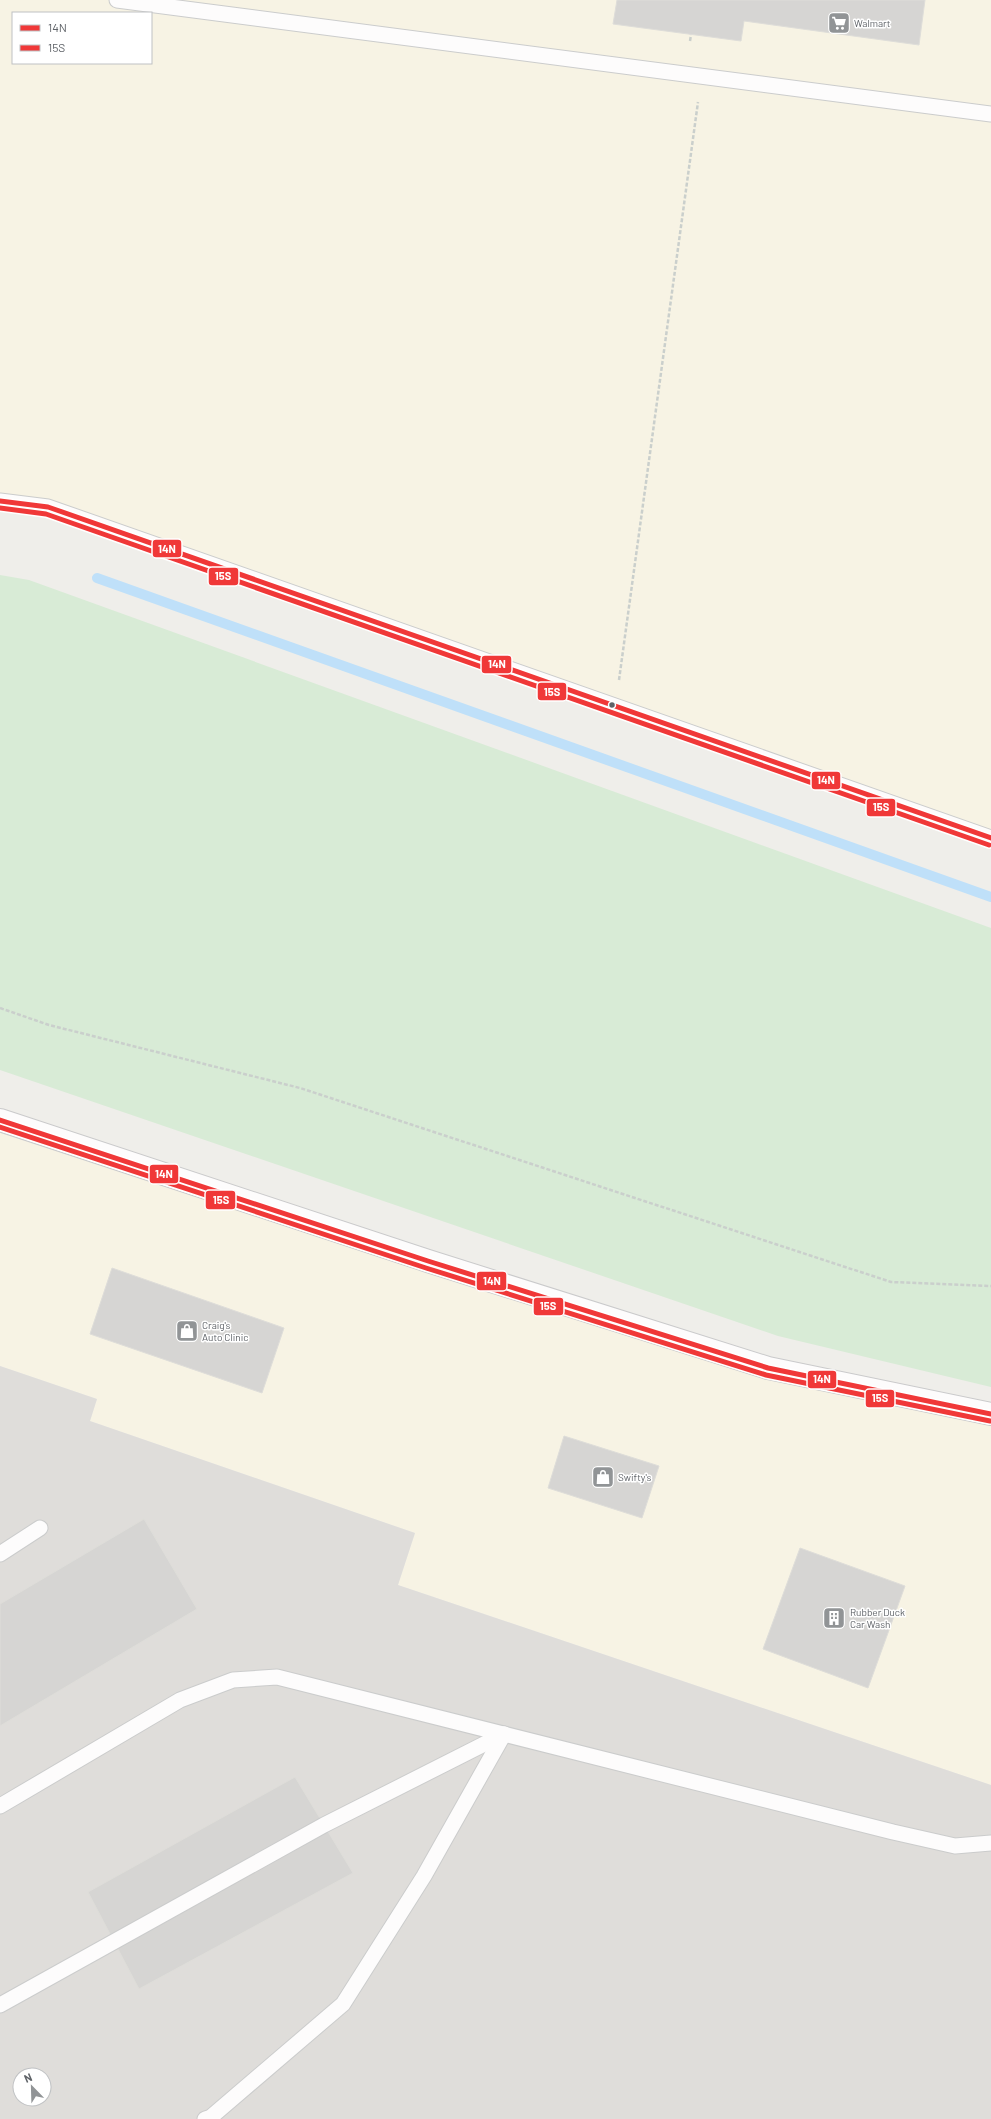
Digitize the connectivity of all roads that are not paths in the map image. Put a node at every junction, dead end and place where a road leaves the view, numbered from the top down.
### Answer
1 (125, 1) edge
2 (991, 114) edge
3 (0, 501) edge
4 (991, 838) edge
5 (0, 1120) edge
6 (991, 1414) edge
7 (40, 1528) dead end
8 (0, 1554) edge
9 (504, 1734) junction
10 (0, 1806) edge
11 (991, 1843) edge
12 (0, 2005) edge
13 (205, 2119) edge

1 - 2 lane
3 - 4 lane
5 - 6 main road
7 - 8 lane
9 - 10 lane
9 - 11 lane
9 - 12 lane
9 - 13 lane

